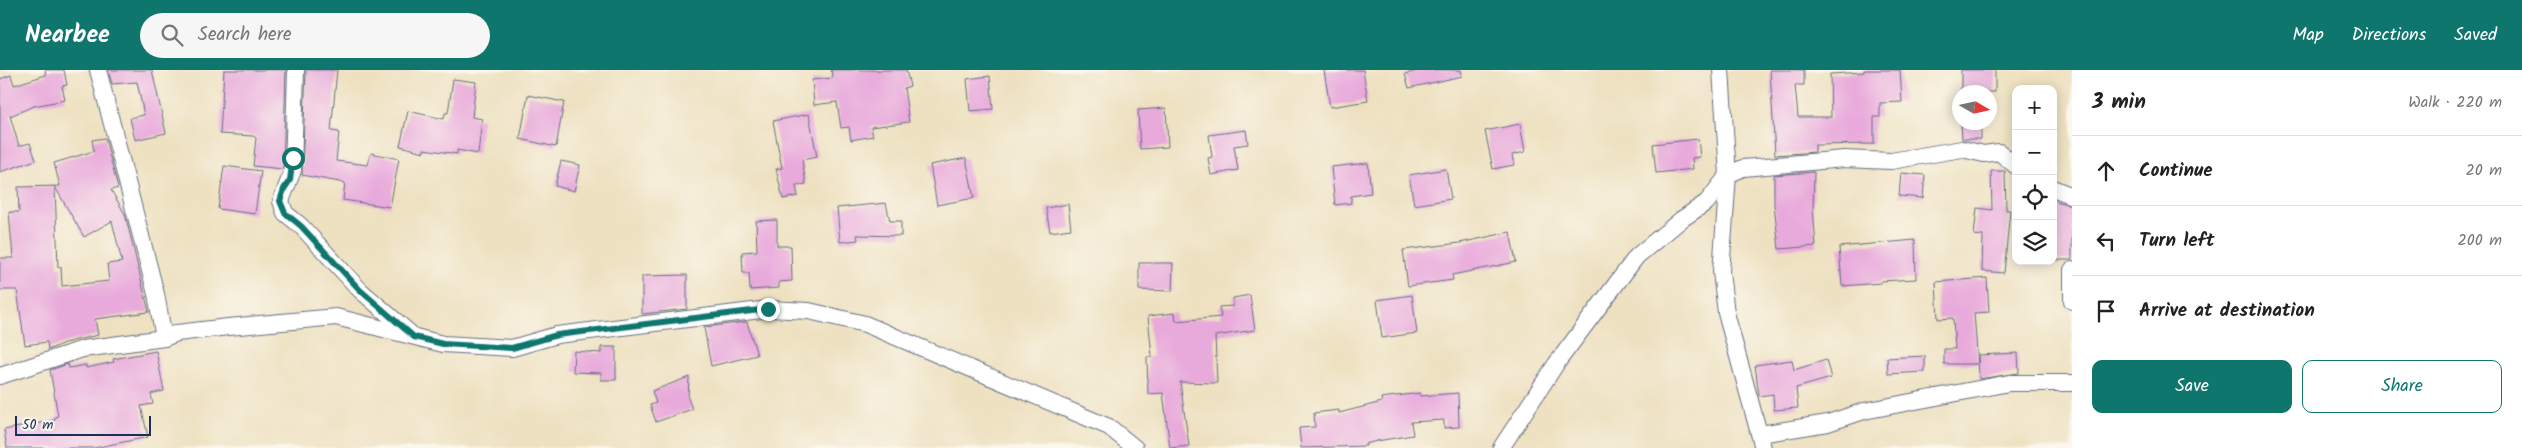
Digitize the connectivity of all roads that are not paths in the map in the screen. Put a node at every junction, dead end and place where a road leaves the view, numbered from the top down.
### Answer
1 (98, 70) edge
2 (296, 70) edge
3 (1721, 70) edge
4 (2012, 163) edge
5 (1728, 175) junction
6 (2057, 190) edge
7 (2072, 196) edge
8 (2072, 270) edge
9 (2072, 301) edge
10 (414, 337) junction
11 (164, 338) junction
12 (0, 376) edge
13 (2072, 383) edge
14 (1762, 441) edge
15 (1135, 448) edge
16 (1501, 448) edge

1 - 11 street
2 - 10 street
3 - 5 street
4 - 5 street
5 - 14 street
5 - 16 street
6 - 7 street
8 - 9 street
10 - 11 street
10 - 15 street
11 - 12 street
13 - 14 street

